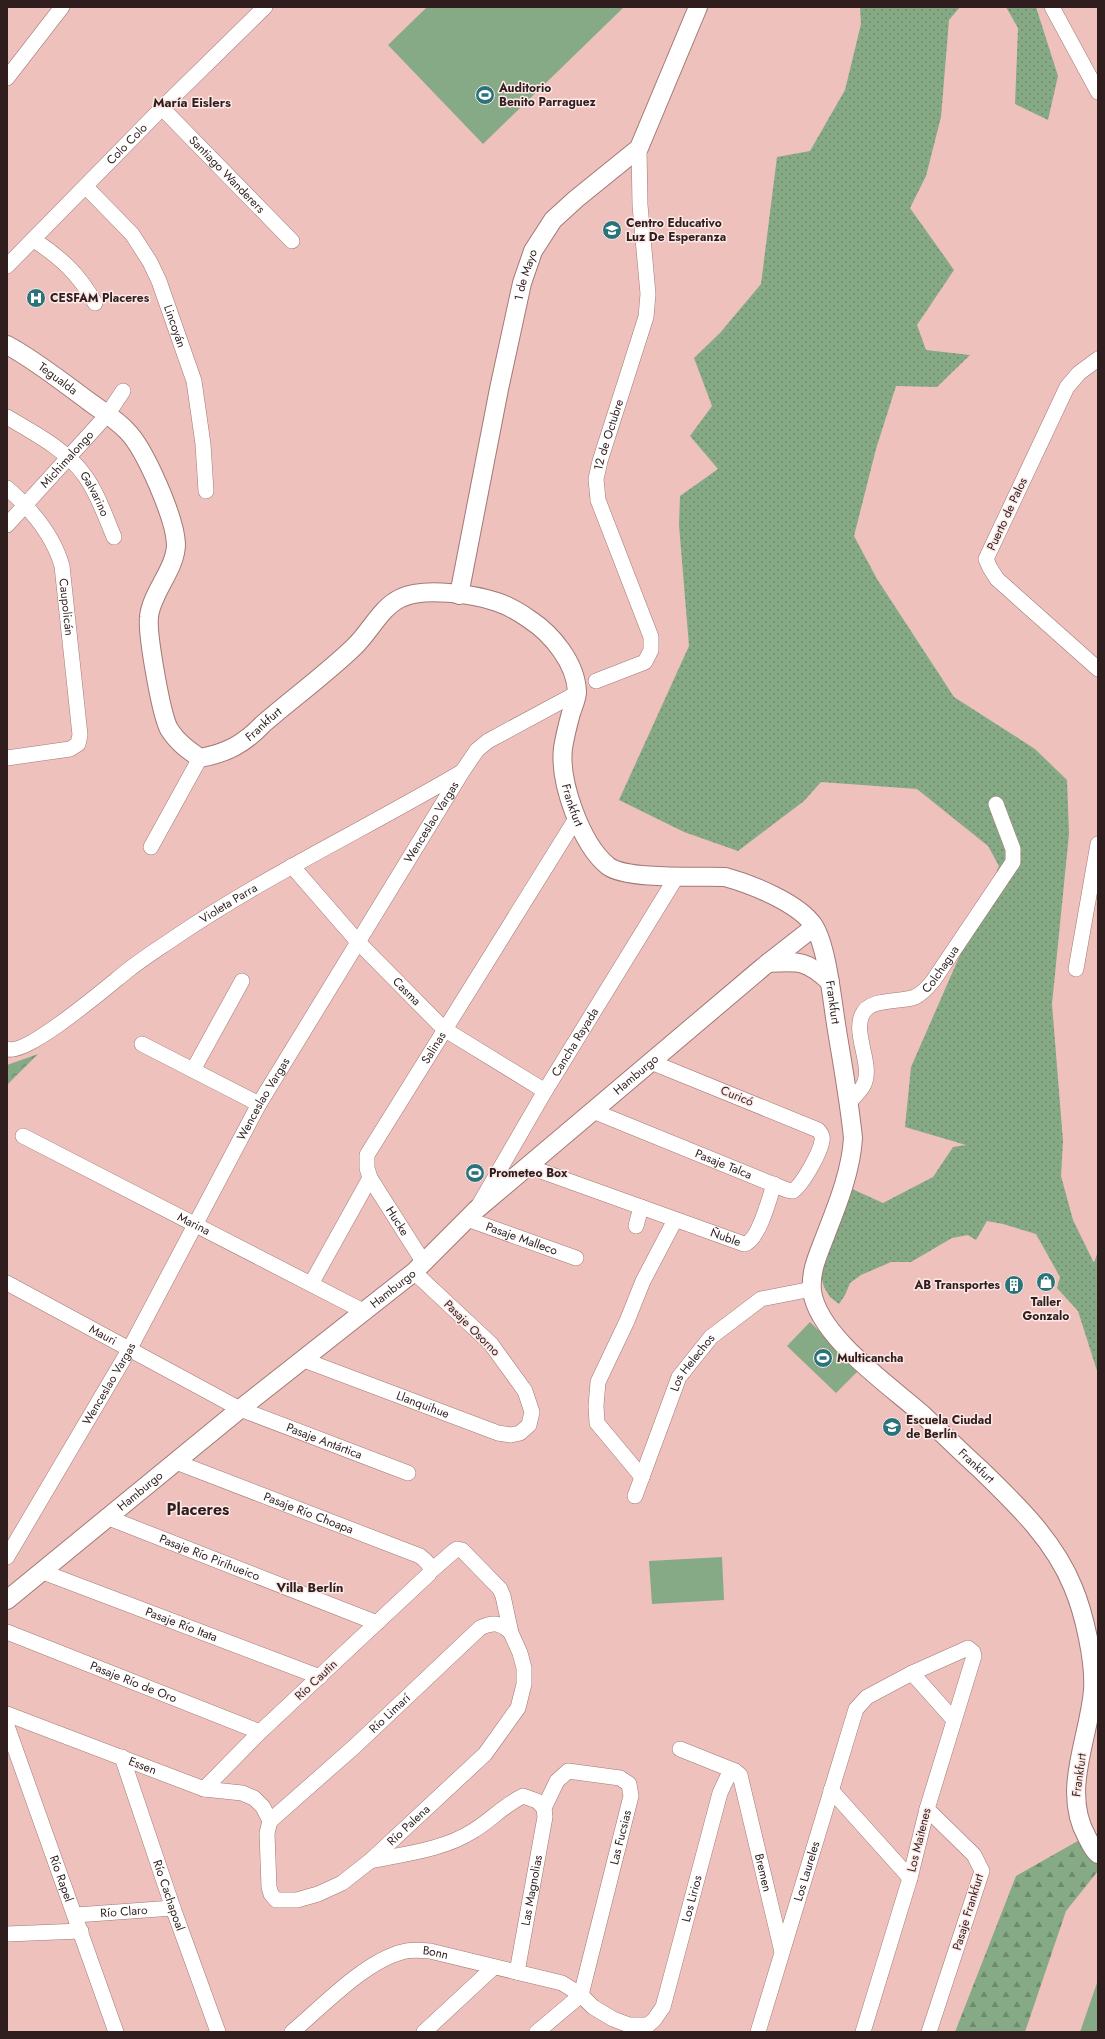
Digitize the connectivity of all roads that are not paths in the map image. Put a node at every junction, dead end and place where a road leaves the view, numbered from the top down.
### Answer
1 (62, 7) edge
2 (265, 7) edge
3 (698, 7) edge
4 (1052, 7) edge
5 (7, 78) edge
6 (1098, 92) edge
7 (162, 108) junction
8 (639, 148) junction
9 (86, 188) junction
10 (34, 240) junction
11 (292, 241) dead end
12 (7, 266) edge
13 (94, 303) dead end
14 (7, 345) edge
15 (1098, 359) edge
16 (123, 391) dead end
17 (107, 415) junction
18 (7, 417) edge
19 (68, 458) junction
20 (7, 488) edge
21 (206, 491) dead end
22 (25, 504) junction
23 (7, 525) edge
24 (114, 537) dead end
25 (459, 595) junction
26 (1098, 669) edge
27 (596, 681) dead end
28 (577, 693) junction
29 (7, 758) edge
30 (200, 758) junction
31 (462, 772) junction
32 (996, 804) dead end
33 (577, 817) junction
34 (1098, 844) edge
35 (151, 847) dead end
36 (292, 866) junction
37 (676, 876) junction
38 (814, 926) junction
39 (358, 942) junction
40 (768, 963) junction
41 (1076, 969) dead end
42 (242, 981) dead end
43 (830, 982) junction
44 (444, 1029) junction
45 (142, 1044) dead end
46 (7, 1049) edge
47 (651, 1062) junction
48 (193, 1070) junction
49 (545, 1090) junction
50 (848, 1102) junction
51 (259, 1104) junction
52 (593, 1111) junction
53 (821, 1132) joint
54 (23, 1136) dead end
55 (527, 1166) junction
56 (370, 1178) junction
57 (774, 1184) junction
58 (641, 1207) junction
59 (472, 1214) junction
60 (675, 1220) junction
61 (195, 1225) junction
62 (636, 1226) dead end
63 (576, 1258) dead end
64 (419, 1268) junction
65 (7, 1283) edge
66 (311, 1284) junction
67 (812, 1289) junction
68 (366, 1312) junction
69 (128, 1350) junction
70 (304, 1360) junction
71 (240, 1409) junction
72 (532, 1412) joint
73 (176, 1462) junction
74 (408, 1473) dead end
75 (642, 1477) junction
76 (635, 1496) dead end
77 (109, 1518) junction
78 (7, 1557) edge
79 (44, 1572) junction
80 (430, 1572) junction
81 (7, 1600) edge
82 (377, 1623) junction
83 (7, 1632) edge
84 (511, 1632) junction
85 (971, 1649) joint
86 (912, 1673) junction
87 (320, 1676) junction
88 (7, 1714) edge
89 (954, 1720) junction
90 (7, 1726) edge
91 (260, 1732) junction
92 (680, 1750) dead end
93 (122, 1757) junction
94 (735, 1771) junction
95 (204, 1789) junction
96 (830, 1790) junction
97 (544, 1808) junction
98 (927, 1809) junction
99 (270, 1821) junction
100 (1098, 1854) edge
101 (370, 1861) junction
102 (910, 1878) junction
103 (173, 1908) junction
104 (76, 1915) junction
105 (81, 1930) junction
106 (7, 1934) edge
107 (782, 1953) junction
108 (494, 1967) junction
109 (517, 1972) junction
110 (581, 1995) junction
111 (593, 2007) junction
112 (644, 2028) edge
113 (116, 2032) edge
114 (218, 2032) edge
115 (292, 2032) edge
116 (424, 2032) edge
117 (537, 2032) edge
118 (615, 2032) edge
119 (758, 2032) edge
120 (863, 2032) edge
121 (930, 2032) edge

1 - 5 street
2 - 7 street, Colo Colo
3 - 8 street, 1 de Mayo
4 - 6 street
7 - 9 street, Colo Colo
7 - 11 street, Santiago Wanderers
8 - 25 street, 1 de Mayo
8 - 27 street, 12 de Octubre
9 - 10 street, Colo Colo
9 - 21 street, Lincoyán
10 - 12 street, Colo Colo
10 - 13 street
14 - 17 street, Tegualda
15 - 26 street, Puerto de Palos
16 - 17 street, Michimalongo
17 - 19 street, Michimalongo
17 - 30 street
18 - 19 street, Galvarino
19 - 22 street, Michimalongo
19 - 24 street, Galvarino
20 - 22 street, Caupolicán
22 - 23 street, Michimalongo
22 - 29 street, Caupolicán
25 - 28 street, Frankfurt
25 - 30 street, Frankfurt
28 - 31 street, Wenceslao Vargas
28 - 33 street, Frankfurt
30 - 35 street
31 - 36 street, Violeta Parra
31 - 39 street, Wenceslao Vargas
32 - 50 street, Colchagua
33 - 37 street, Frankfurt
33 - 44 street, Salinas
34 - 41 street
36 - 39 street, Casma
36 - 46 street, Violeta Parra
37 - 38 street, Frankfurt
37 - 49 street, Cancha Rayada
38 - 40 street, Hamburgo
38 - 43 street, Frankfurt
39 - 44 street, Casma
39 - 51 street, Wenceslao Vargas
40 - 43 street
40 - 47 street, Hamburgo
42 - 48 street
43 - 50 street, Frankfurt
44 - 49 street, Casma
44 - 56 street, Salinas
45 - 48 street
47 - 52 street, Hamburgo
47 - 53 street, Curicó
48 - 51 street
49 - 59 street, Cancha Rayada
50 - 67 street, Frankfurt
51 - 61 street, Wenceslao Vargas
52 - 55 street, Hamburgo
52 - 57 street, Pasaje Talca
53 - 57 street, Pasaje Talca
54 - 61 street, Marina
55 - 58 street, Ñuble
55 - 59 street, Hamburgo
56 - 64 street, Hucke
56 - 66 street
57 - 60 street, Ñuble
58 - 60 street, Ñuble
58 - 62 street
59 - 63 street, Pasaje Malleco
59 - 64 street, Hamburgo
60 - 75 street
61 - 66 street, Marina
61 - 69 street, Wenceslao Vargas
64 - 68 street, Hamburgo
64 - 72 street, Pasaje Osorno
65 - 69 street, Mauri
66 - 68 street, Marina
67 - 75 street, Los Helechos
67 - 100 street, Frankfurt
68 - 70 street, Hamburgo
69 - 71 street, Mauri
69 - 78 street, Wenceslao Vargas
70 - 71 street, Hamburgo
70 - 72 street, Llanquihue
71 - 73 street, Hamburgo
71 - 74 street, Pasaje Antártica
73 - 77 street, Hamburgo
73 - 80 street, Pasaje Río Choapa
75 - 76 street, Los Helechos
77 - 79 street, Hamburgo
77 - 82 street, Pasaje Río Pirihueico
79 - 81 street, Hamburgo
79 - 87 street, Pasaje Río Itata
80 - 82 street, Río Cautin
80 - 84 street, Río Palena
82 - 87 street, Río Cautin
83 - 91 street, Pasaje Río de Oro
84 - 99 street, Río Limarí
84 - 101 street, Río Palena
85 - 86 street, Los Laureles
85 - 89 street, Los Maitenes
86 - 89 street
86 - 96 street, Los Laureles
87 - 91 street, Río Cautin
88 - 93 street, Essen
89 - 98 street, Los Maitenes
90 - 104 street, Río Rapel
91 - 95 street, Río Cautin
92 - 94 street
93 - 95 street, Essen
93 - 103 street, Río Cachapoal
94 - 107 street, Bremen
94 - 112 street, Los Lirios
95 - 99 street, Essen
96 - 102 street
96 - 107 street, Los Laureles
97 - 101 street
97 - 109 street, Las Magnolias
97 - 110 street, Las Fucsias
98 - 102 street, Los Maitenes
98 - 121 street, Pasaje Frankfurt
99 - 101 street, Río Palena
102 - 120 street, Los Maitenes
103 - 104 street, Río Claro
103 - 114 street, Río Cachapoal
104 - 105 street, Río Rapel
105 - 106 street
105 - 113 street, Río Rapel
107 - 119 street, Bremen
108 - 109 street, Bonn
108 - 115 street, Bonn
108 - 116 street
109 - 110 street, Bonn
110 - 111 street, Bonn
110 - 117 street
111 - 112 street, Bonn
111 - 118 street, Bonn

